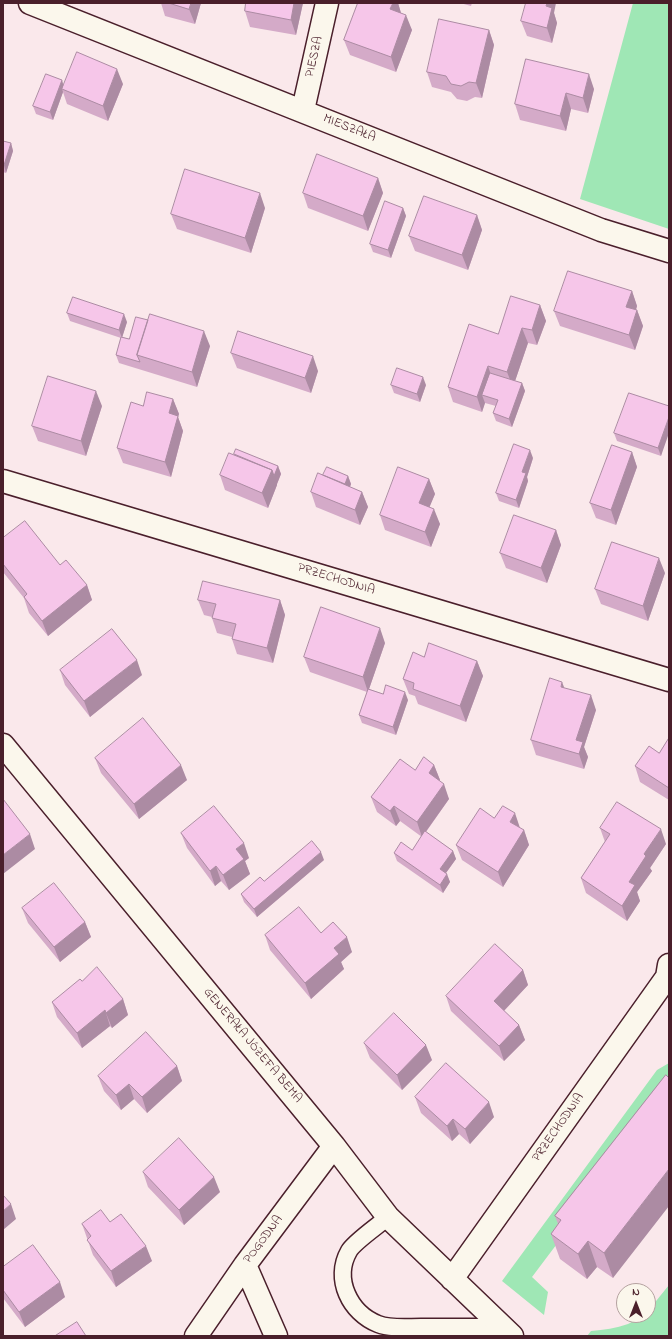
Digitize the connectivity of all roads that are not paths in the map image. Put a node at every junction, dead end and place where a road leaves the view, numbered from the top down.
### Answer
1 (30, 3) edge
2 (327, 3) edge
3 (303, 110) junction
4 (669, 251) edge
5 (3, 481) edge
6 (669, 680) edge
7 (3, 745) edge
8 (668, 972) edge
9 (334, 1146) junction
10 (388, 1217) junction
11 (245, 1265) junction
12 (452, 1279) junction
13 (506, 1331) edge
14 (196, 1336) edge
15 (276, 1336) edge

1 - 3 street, MIESZAŁA
2 - 3 street, PIESZA
3 - 4 street, MIESZAŁA
5 - 6 street, PRZECHODNIA
7 - 9 street, GENERAŁA JÓZEFA BEMA
8 - 12 street, PRZECHODNIA
9 - 10 street, GENERAŁA JÓZEFA BEMA
9 - 11 street, POGODNA
10 - 12 street, GENERAŁA JÓZEFA BEMA
10 - 13 lane
11 - 14 street, POGODNA
11 - 15 street
12 - 13 street, GENERAŁA JÓZEFA BEMA

